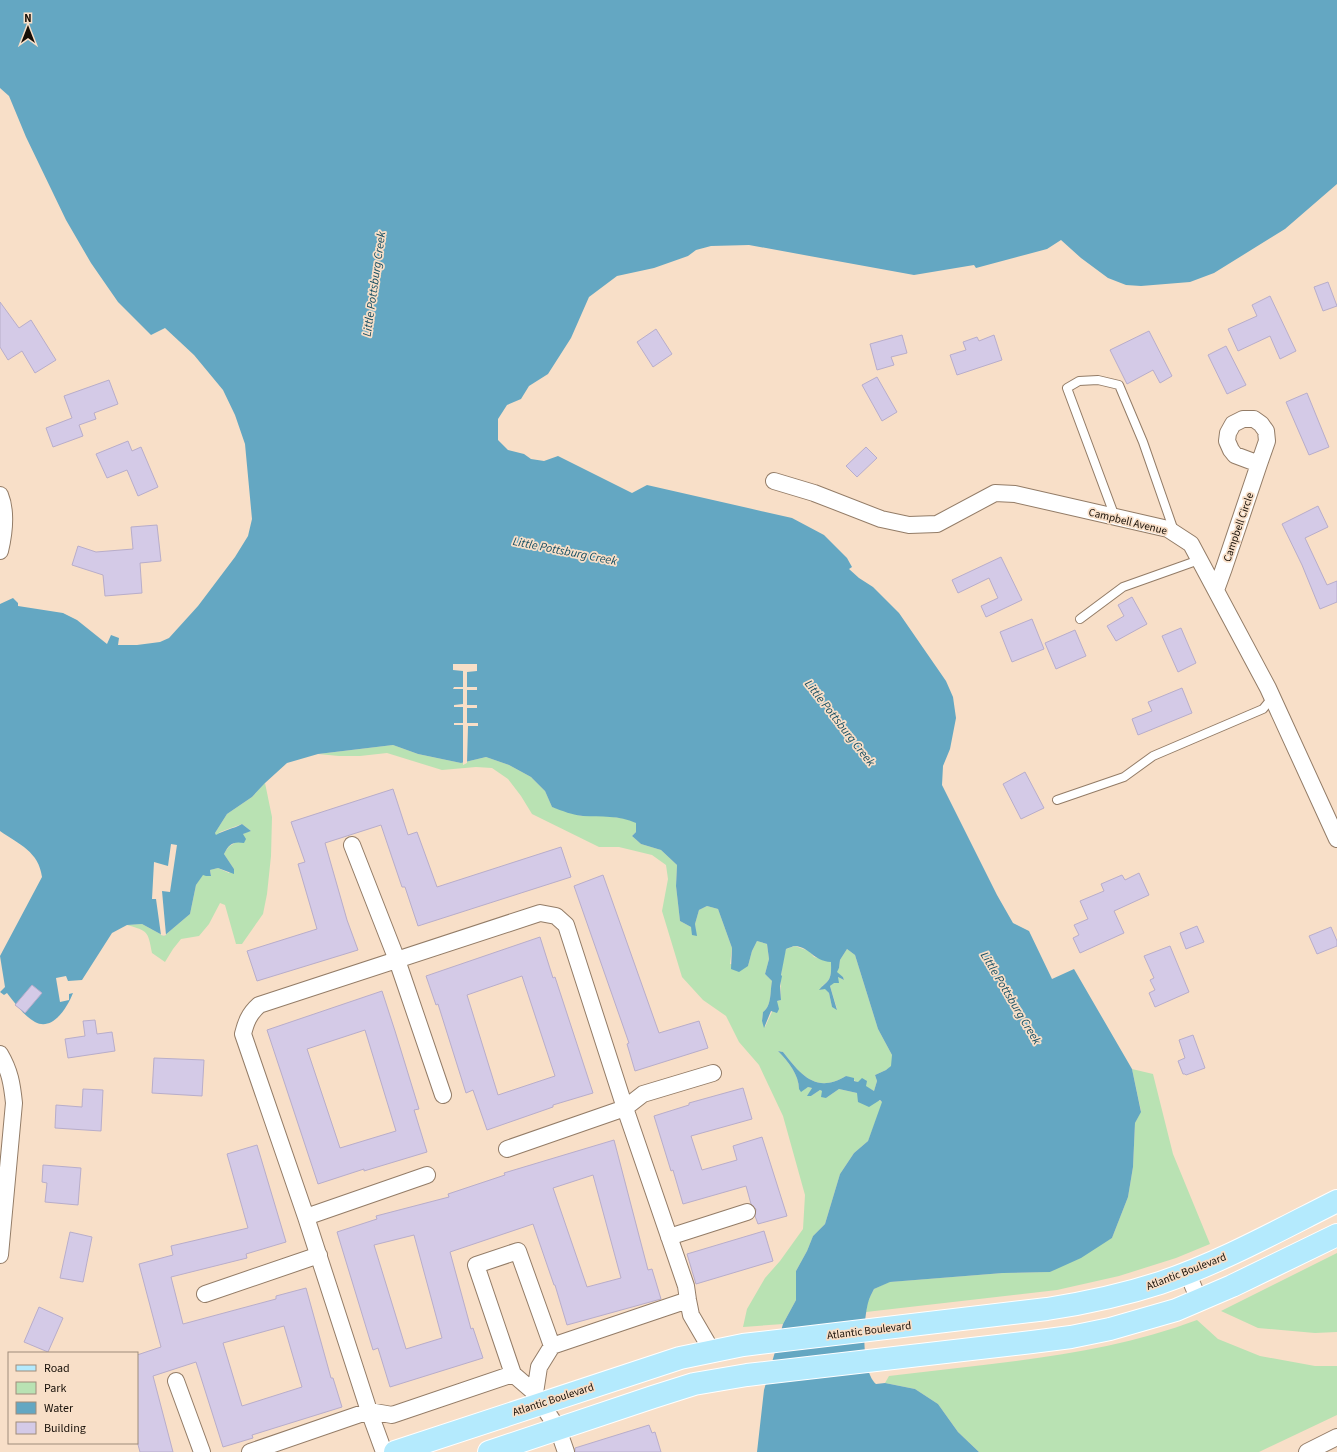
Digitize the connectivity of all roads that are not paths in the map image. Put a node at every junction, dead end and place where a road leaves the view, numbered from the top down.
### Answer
1 (1259, 464) dead end
2 (774, 481) dead end
3 (0, 495) edge
4 (1115, 517) junction
5 (1175, 534) junction
6 (0, 551) edge
7 (1199, 560) junction
8 (1216, 590) junction
9 (1080, 619) dead end
10 (1272, 698) junction
11 (1057, 800) dead end
12 (1337, 839) edge
13 (352, 845) dead end
14 (397, 960) junction
15 (0, 1054) edge
16 (713, 1073) dead end
17 (443, 1095) dead end
18 (625, 1108) junction
19 (507, 1149) dead end
20 (427, 1175) dead end
21 (1337, 1201) edge
22 (747, 1212) dead end
23 (306, 1217) junction
24 (1337, 1234) edge
25 (670, 1237) junction
26 (0, 1255) edge
27 (319, 1255) junction
28 (1187, 1272) junction
29 (205, 1294) dead end
30 (688, 1300) junction
31 (1199, 1300) junction
32 (552, 1346) junction
33 (712, 1351) junction
34 (513, 1374) junction
35 (176, 1381) dead end
36 (538, 1398) junction
37 (369, 1411) junction
38 (558, 1429) junction
39 (1337, 1437) edge
40 (202, 1452) edge
41 (250, 1452) edge
42 (384, 1452) edge
43 (395, 1452) edge
44 (489, 1452) edge
45 (566, 1452) edge
46 (1307, 1452) edge

1 - 8 street, Campbell Circle
2 - 4 street, Campbell Avenue
3 - 6 street
4 - 5 street, Campbell Avenue
4 - 5 lane
5 - 7 street, Campbell Avenue
7 - 8 street, Campbell Avenue
7 - 9 lane
8 - 10 street, Campbell Avenue
10 - 11 lane
10 - 12 street, Campbell Avenue
13 - 14 street
14 - 17 street
14 - 18 street
14 - 23 street
15 - 26 street
16 - 18 street
18 - 19 street
18 - 25 street
20 - 23 street
21 - 28 main road, Atlantic Boulevard
22 - 25 street
23 - 27 street
24 - 31 main road
25 - 30 street
27 - 29 street
27 - 37 street
28 - 31 street
28 - 33 main road, Atlantic Boulevard
30 - 32 street
30 - 33 street
31 - 38 main road
32 - 34 street
32 - 36 street
33 - 36 main road, Atlantic Boulevard
34 - 36 street
34 - 37 street
35 - 40 street
36 - 38 street
36 - 43 main road, Atlantic Boulevard
37 - 41 street
37 - 42 street
38 - 44 main road
38 - 45 street
39 - 46 street

